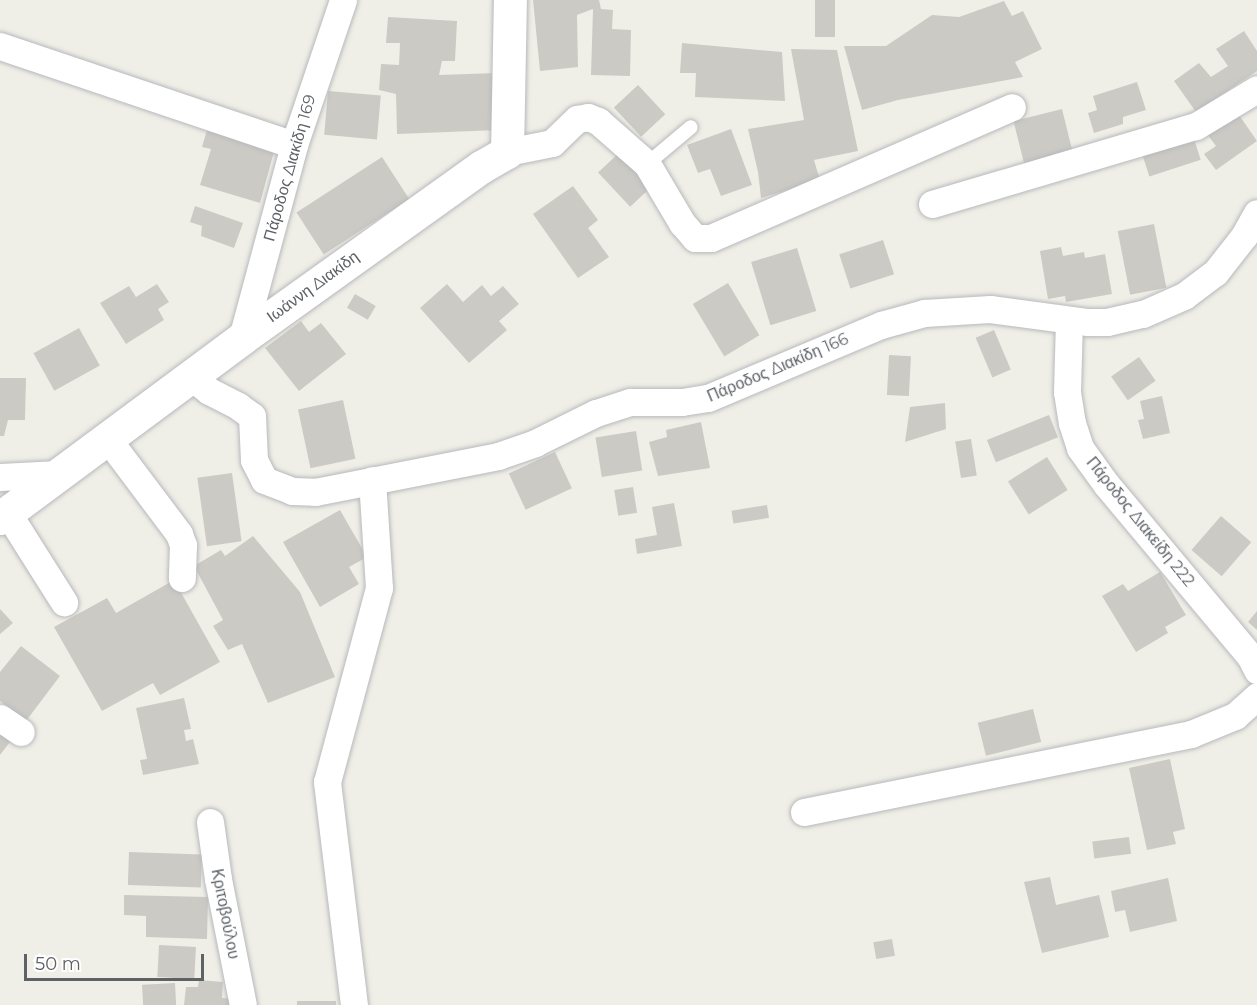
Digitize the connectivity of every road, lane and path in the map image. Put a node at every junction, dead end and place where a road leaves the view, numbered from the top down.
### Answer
1 (343, 0) edge
2 (510, 0) edge
3 (0, 46) edge
4 (1257, 89) edge
5 (1012, 107) dead end
6 (691, 127) dead end
7 (294, 145) junction
8 (507, 152) junction
9 (646, 164) junction
10 (932, 204) dead end
11 (1257, 213) edge
12 (1069, 320) junction
13 (243, 338) junction
14 (190, 376) junction
15 (107, 438) junction
16 (59, 474) junction
17 (0, 477) edge
18 (372, 480) junction
19 (3, 515) edge
20 (182, 578) dead end
21 (64, 602) dead end
22 (1257, 670) edge
23 (1256, 699) edge
24 (804, 812) dead end
25 (210, 822) dead end
26 (243, 1005) edge
27 (354, 1005) edge

1 - 7 street, Πάροδος Διακίδη 169
2 - 8 street
3 - 7 street
4 - 10 street
5 - 9 street
6 - 9 lane
7 - 13 street, Πάροδος Διακίδη 169
8 - 9 street
8 - 13 street, Ιωάννη Διακίδη
11 - 12 street, Πάροδος Διακίδη 166
12 - 18 street, Πάροδος Διακίδη 166
12 - 22 street, Πάροδος Διακείδη 222
13 - 14 street, Ιωάννη Διακίδη
14 - 15 street, Ιωάννη Διακίδη
14 - 18 street, Πάροδος Διακίδη 166
15 - 16 street, Ιωάννη Διακίδη
15 - 20 street
16 - 17 street
16 - 19 street, Ιωάννη Διακίδη
18 - 27 street
19 - 21 street
23 - 24 street
25 - 26 street, Κριτοβούλου

